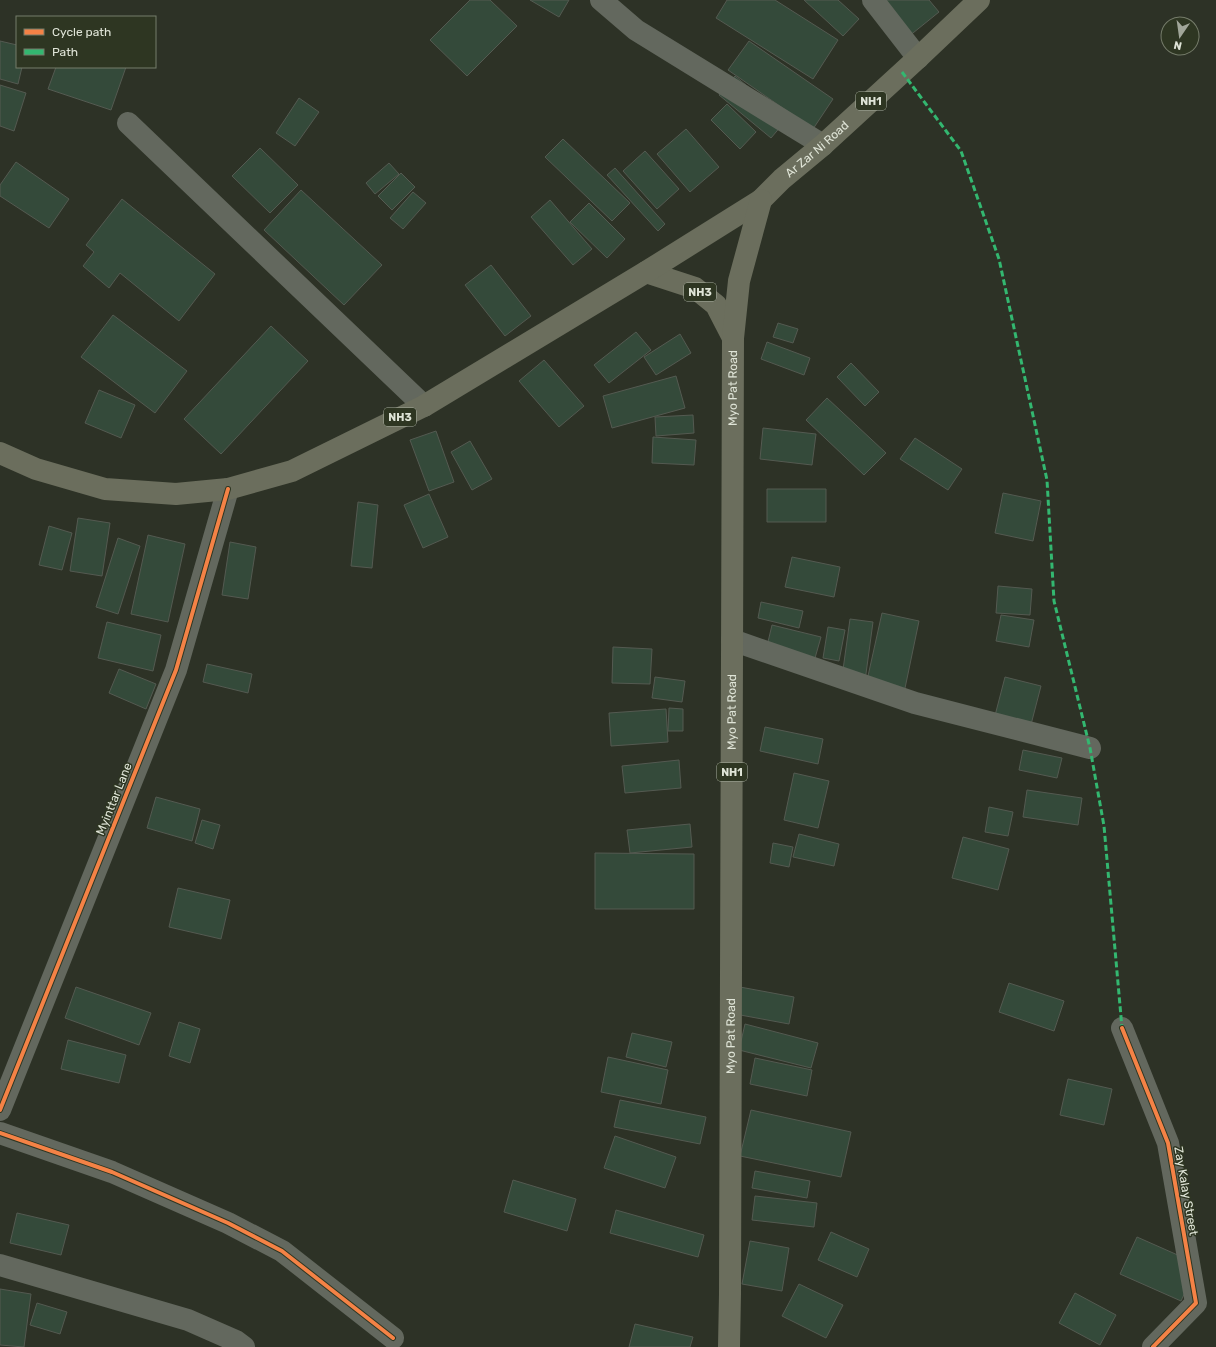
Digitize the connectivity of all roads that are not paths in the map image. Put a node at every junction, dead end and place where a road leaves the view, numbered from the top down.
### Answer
1 (601, 0) edge
2 (873, 0) edge
3 (979, 0) edge
4 (918, 58) junction
5 (128, 123) dead end
6 (823, 145) junction
7 (761, 200) junction
8 (646, 272) junction
9 (733, 338) junction
10 (424, 406) junction
11 (0, 453) edge
12 (228, 489) junction
13 (732, 640) junction
14 (1090, 748) dead end
15 (1122, 1028) dead end
16 (0, 1110) edge
17 (0, 1133) edge
18 (0, 1265) edge
19 (393, 1338) dead end
20 (244, 1347) edge
21 (729, 1347) edge
22 (1153, 1347) edge

1 - 6 street
2 - 4 street
3 - 4 highway, Ar Zar Ni Road / NH1
4 - 6 highway, Ar Zar Ni Road / NH1
5 - 10 street
6 - 7 highway, Ar Zar Ni Road / NH1
7 - 8 highway, NH3
7 - 9 highway, Myo Pat Road / NH1
8 - 9 highway, NH3
8 - 10 highway, NH3
9 - 13 highway, Myo Pat Road / NH1
10 - 12 highway, NH3
11 - 12 highway, NH3
12 - 16 street, Myinttar Lane
13 - 14 street
13 - 21 highway, Myo Pat Road / NH1
15 - 22 street, Zay Kalay Street
17 - 19 street
18 - 20 street

